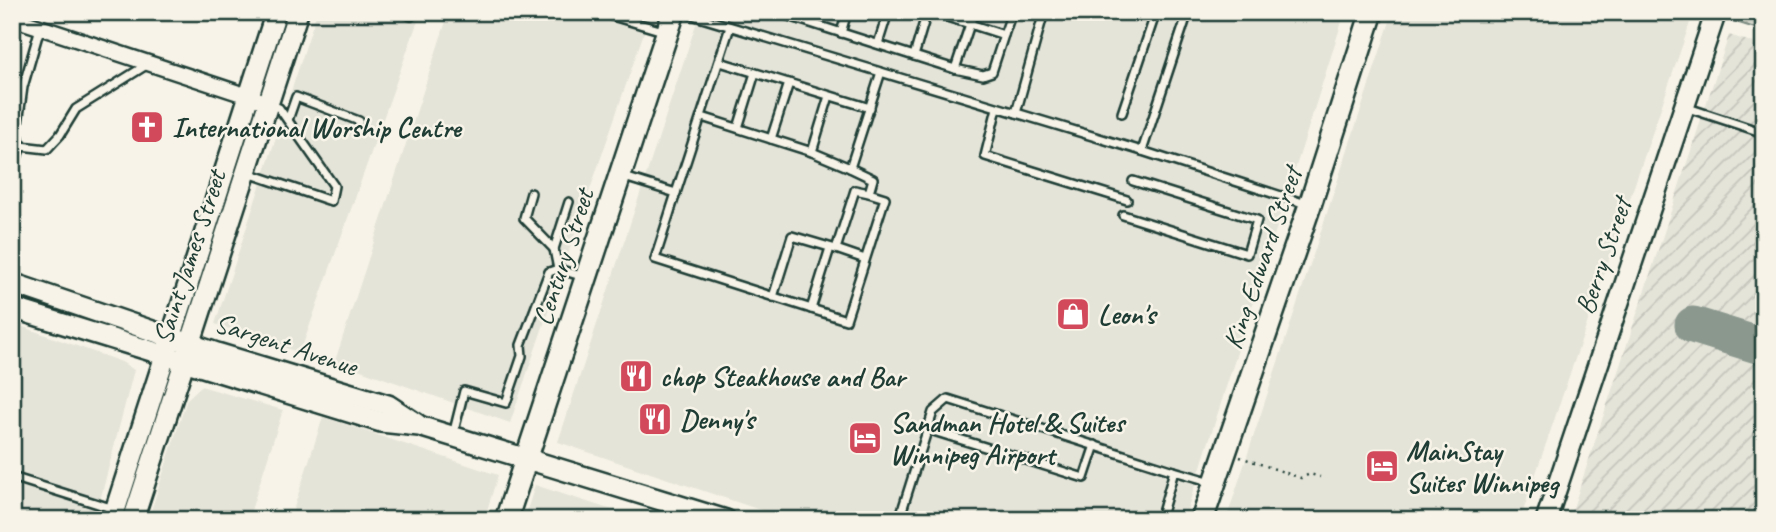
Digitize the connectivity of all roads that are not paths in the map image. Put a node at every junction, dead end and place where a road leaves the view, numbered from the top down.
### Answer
1 (276, 12) edge
2 (298, 12) edge
3 (401, 12) edge
4 (598, 12) edge
5 (632, 12) edge
6 (682, 12) edge
7 (776, 12) edge
8 (847, 12) edge
9 (888, 12) edge
10 (928, 12) edge
11 (974, 12) edge
12 (1012, 12) edge
13 (1044, 12) edge
14 (1156, 12) edge
15 (1188, 12) edge
16 (1371, 12) edge
17 (1716, 12) edge
18 (411, 16) dead end
19 (802, 16) edge
20 (12, 18) edge
21 (629, 22) junction
22 (671, 22) edge
23 (970, 24) junction
24 (40, 27) junction
25 (730, 27) junction
26 (841, 33) junction
27 (1004, 35) junction
28 (878, 44) junction
29 (914, 56) junction
30 (720, 62) junction
31 (149, 63) junction
32 (955, 69) junction
33 (881, 72) junction
34 (755, 73) junction
35 (789, 83) junction
36 (248, 96) junction
37 (829, 96) junction
38 (269, 103) junction
39 (1685, 107) junction
40 (870, 108) junction
41 (997, 108) junction
42 (1016, 113) junction
43 (1122, 113) dead end
44 (702, 117) junction
45 (288, 120) junction
46 (359, 121) dead end
47 (738, 128) junction
48 (1764, 133) edge
49 (771, 139) junction
50 (21, 146) junction
51 (1142, 151) junction
52 (812, 152) junction
53 (226, 166) junction
54 (850, 168) junction
55 (12, 172) edge
56 (246, 173) junction
57 (620, 176) junction
58 (1133, 181) dead end
59 (531, 193) dead end
60 (676, 193) junction
61 (869, 193) junction
62 (1127, 200) dead end
63 (569, 202) dead end
64 (1310, 205) junction
65 (1123, 215) dead end
66 (833, 248) junction
67 (554, 249) junction
68 (865, 259) junction
69 (558, 269) junction
70 (586, 278) junction
71 (12, 283) edge
72 (773, 297) junction
73 (12, 308) edge
74 (811, 309) junction
75 (170, 335) junction
76 (192, 343) junction
77 (163, 355) junction
78 (185, 362) junction
79 (419, 426) junction
80 (927, 429) junction
81 (453, 436) junction
82 (1095, 445) junction
83 (526, 457) junction
84 (1174, 471) junction
85 (12, 477) edge
86 (1215, 482) junction
87 (113, 514) edge
88 (133, 520) edge
89 (506, 520) edge
90 (726, 520) edge
91 (899, 520) edge
92 (1160, 520) edge
93 (1202, 520) edge
94 (1545, 520) edge

1 - 36 main road, Saint James Street
2 - 38 main road, Saint James Street
3 - 18 lane
4 - 21 lane
5 - 21 lane
6 - 25 lane
7 - 19 lane
8 - 26 lane
9 - 28 lane
10 - 23 lane
10 - 29 lane
11 - 23 lane
12 - 27 lane
13 - 42 lane
14 - 43 lane
15 - 51 lane
16 - 64 main road, King Edward Street
17 - 39 main road, Berry Street
19 - 26 lane
20 - 24 street
21 - 22 lane
22 - 57 main road, Century Street
23 - 27 lane
23 - 32 lane
24 - 31 street
24 - 50 lane
25 - 30 lane
25 - 33 lane
26 - 28 lane
27 - 32 lane
28 - 29 lane
29 - 32 lane
30 - 34 lane
30 - 44 lane
31 - 36 street
31 - 50 lane
33 - 40 lane
33 - 41 lane
34 - 35 lane
34 - 47 lane
35 - 37 lane
35 - 49 lane
36 - 38 street
36 - 53 main road, Saint James Street
37 - 40 lane
37 - 52 lane
38 - 45 lane
38 - 56 main road, Saint James Street
39 - 48 lane
39 - 94 main road, Berry Street
40 - 54 lane
41 - 42 lane
41 - 62 lane
42 - 51 lane
44 - 47 lane
44 - 60 lane
45 - 46 lane
45 - 56 lane
47 - 49 lane
49 - 52 lane
50 - 55 lane
51 - 64 lane
52 - 54 lane
53 - 56 lane
53 - 75 main road, Saint James Street
54 - 61 lane
56 - 76 main road, Saint James Street
57 - 60 lane
57 - 70 main road, Century Street
58 - 65 lane
59 - 67 lane
60 - 72 lane
61 - 66 lane
61 - 68 lane
63 - 67 lane
64 - 86 main road, King Edward Street
66 - 68 lane
66 - 72 lane
66 - 74 lane
67 - 69 lane
68 - 74 lane
69 - 70 lane
69 - 81 lane
70 - 83 main road, Century Street
71 - 75 main road, Sargent Avenue
72 - 74 lane
73 - 77 main road, Sargent Avenue
75 - 76 main road, Sargent Avenue
75 - 77 main road, Saint James Street
76 - 78 main road, Saint James Street
76 - 79 main road, Sargent Avenue
77 - 78 main road, Sargent Avenue
77 - 87 main road, Saint James Street
78 - 79 main road, Sargent Avenue
78 - 88 main road, Saint James Street
79 - 81 main road, Sargent Avenue
80 - 82 lane
80 - 82 lane
80 - 91 lane
81 - 83 main road, Sargent Avenue
82 - 84 lane
83 - 89 main road, Century Street
83 - 90 main road, Sargent Avenue
84 - 86 lane
84 - 92 lane
85 - 87 lane
86 - 93 main road, King Edward Street

